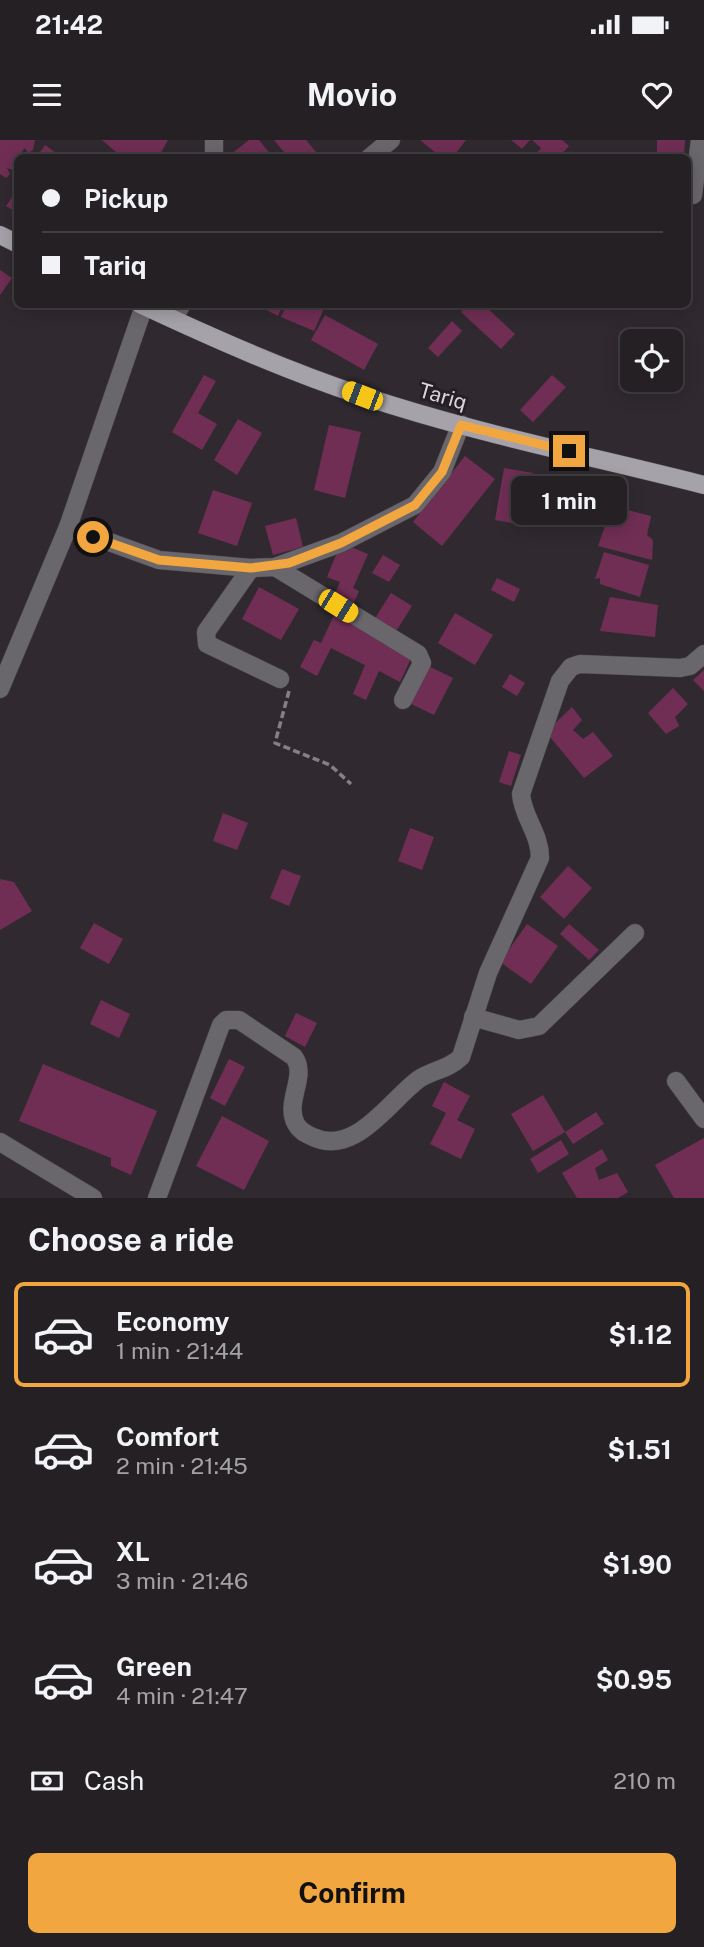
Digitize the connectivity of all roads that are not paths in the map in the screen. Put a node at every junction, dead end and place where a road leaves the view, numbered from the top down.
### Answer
1 (700, 140) edge
2 (693, 195) dead end
3 (141, 308) edge
4 (157, 308) edge
5 (178, 312) edge
6 (461, 425) junction
7 (704, 485) edge
8 (68, 527) junction
9 (275, 567) junction
10 (251, 568) junction
11 (704, 654) edge
12 (280, 679) road end
13 (0, 689) edge
14 (404, 700) dead end
15 (635, 933) dead end
16 (473, 1017) junction
17 (676, 1081) dead end
18 (704, 1119) edge
19 (0, 1142) edge
20 (93, 1198) edge
21 (157, 1198) edge

1 - 2 street
3 - 8 street
4 - 5 main road, Tariq
5 - 6 main road, Tariq
6 - 7 main road, Tariq
6 - 9 street
8 - 10 street
8 - 13 street
9 - 10 street
9 - 14 street
10 - 12 street
11 - 16 street
15 - 16 street
16 - 21 street
17 - 18 street
19 - 20 street

